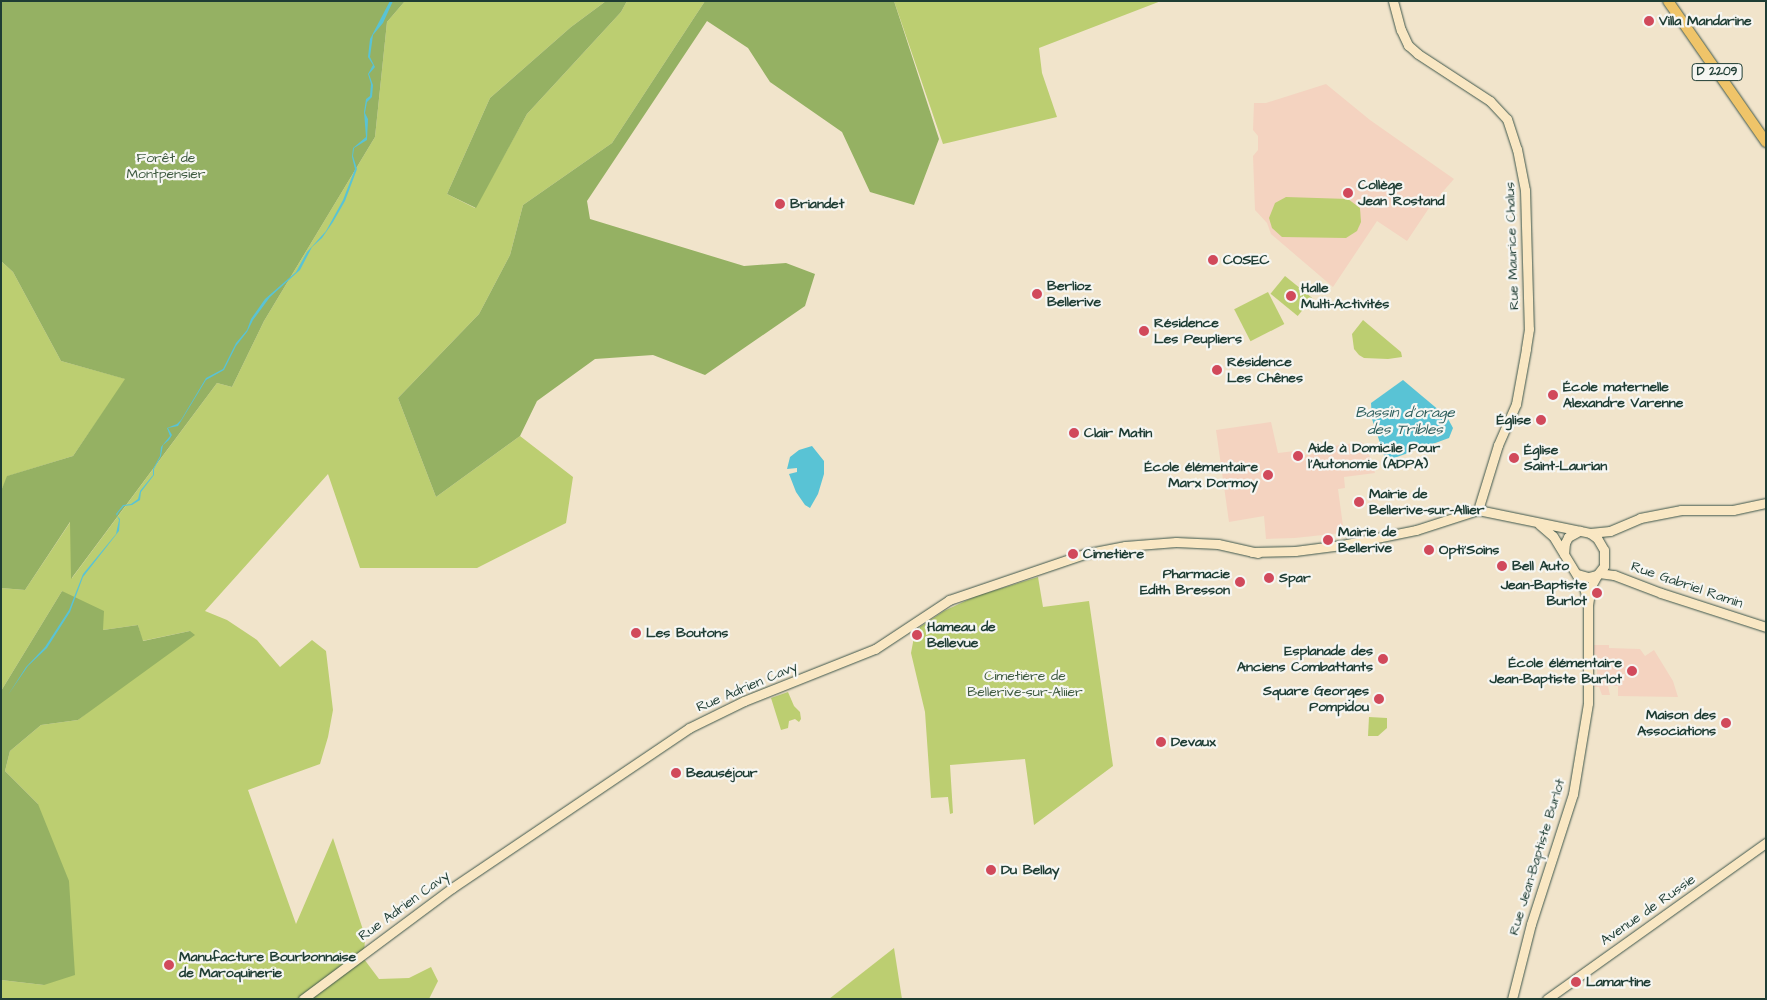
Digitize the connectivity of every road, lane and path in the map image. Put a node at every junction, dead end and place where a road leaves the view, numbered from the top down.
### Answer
1 (1394, 1) edge
2 (1668, 1) edge
3 (1766, 142) edge
4 (1766, 502) edge
5 (1478, 510) junction
6 (1536, 522) junction
7 (1579, 530) junction
8 (1590, 533) junction
9 (1564, 554) junction
10 (1577, 574) junction
11 (1598, 574) junction
12 (1588, 605) junction
13 (1766, 627) edge
14 (1766, 843) edge
15 (1512, 998) edge
16 (304, 999) edge
17 (1547, 999) edge

1 - 5 main road, Rue Maurice Chalus
2 - 3 main road, D 2209
4 - 8 main road
5 - 6 main road
5 - 16 main road, Rue Adrien Cavy
6 - 7 main road
6 - 9 main road
7 - 8 main road
7 - 9 main road
8 - 11 main road
9 - 10 main road
10 - 11 main road
10 - 12 main road, Rue Jean-Baptiste Burlot
11 - 12 main road, Rue Jean-Baptiste Burlot
11 - 13 main road, Rue Gabriel Ramin
12 - 15 main road, Rue Jean-Baptiste Burlot
14 - 17 main road, Avenue de Russie

